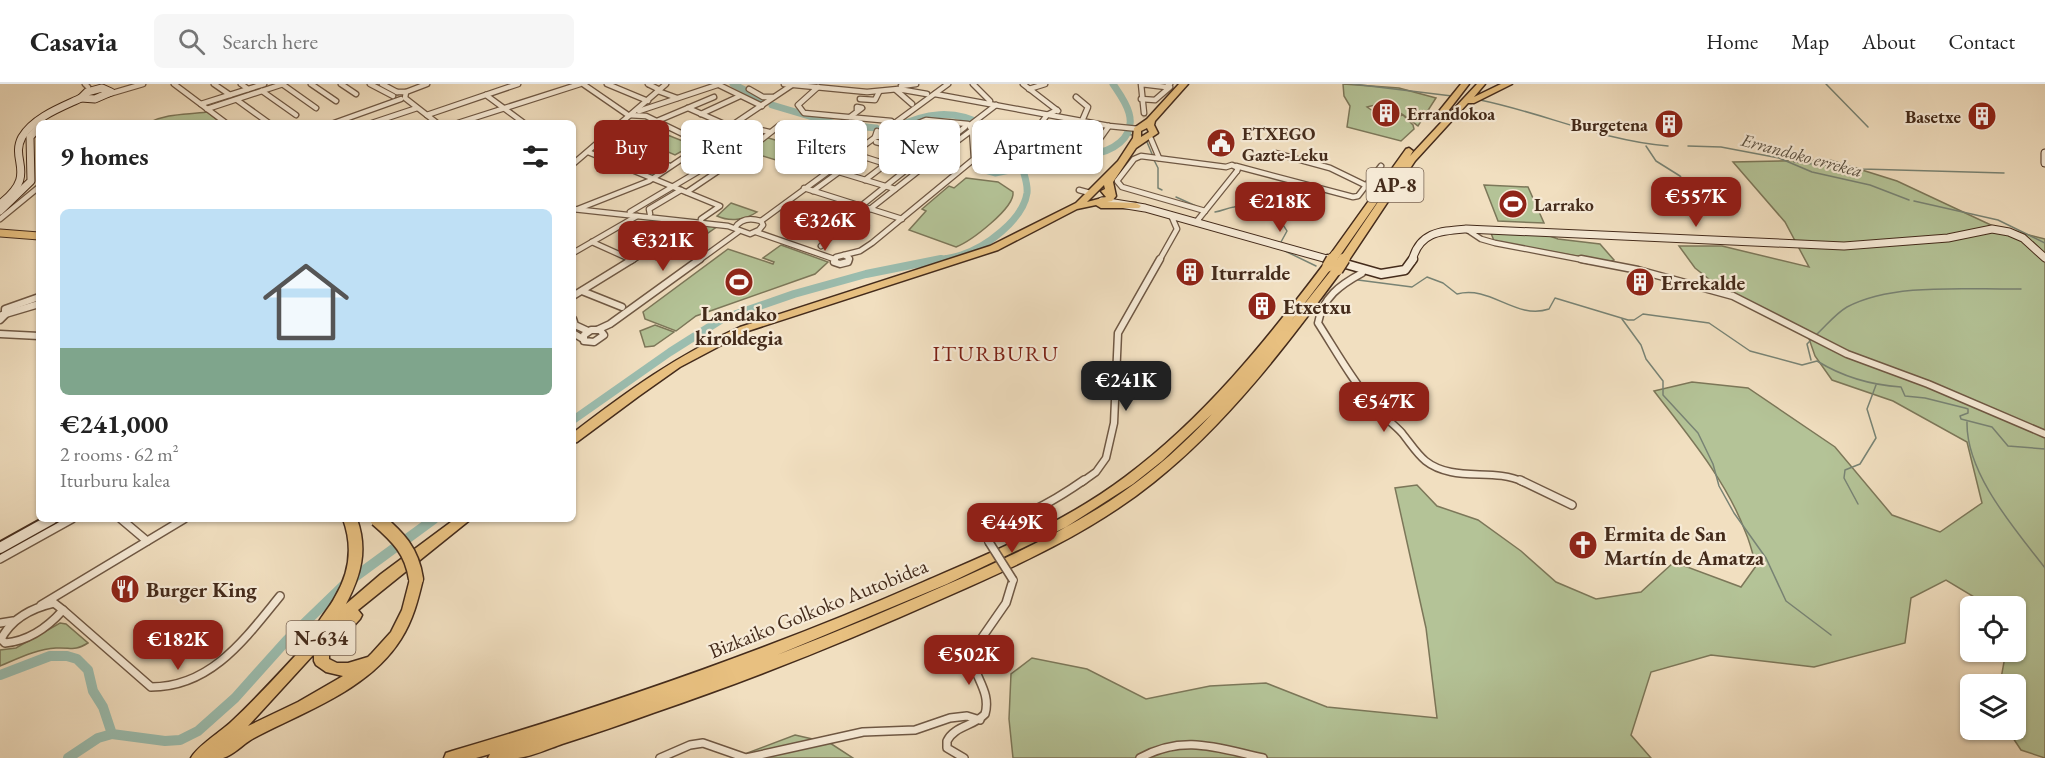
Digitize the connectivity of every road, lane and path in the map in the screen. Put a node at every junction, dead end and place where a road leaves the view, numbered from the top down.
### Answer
1 (129, 84) edge
2 (136, 84) edge
3 (143, 84) edge
4 (174, 84) edge
5 (214, 84) edge
6 (241, 84) edge
7 (264, 84) edge
8 (283, 84) edge
9 (311, 84) edge
10 (340, 84) edge
11 (370, 84) edge
12 (382, 84) edge
13 (427, 84) edge
14 (518, 84) edge
15 (582, 84) edge
16 (607, 84) edge
17 (648, 84) edge
18 (666, 84) edge
19 (717, 84) edge
20 (784, 84) edge
21 (943, 84) edge
22 (948, 84) edge
23 (973, 84) edge
24 (1023, 84) edge
25 (1045, 84) edge
26 (1172, 84) edge
27 (1185, 84) edge
28 (1465, 84) edge
29 (1472, 84) edge
30 (1481, 84) edge
31 (1508, 84) edge
32 (792, 85) edge
33 (1141, 85) edge
34 (819, 86) edge
35 (913, 86) edge
36 (899, 87) edge
37 (87, 88) edge
38 (248, 89) junction
39 (748, 89) dead end
40 (1029, 89) junction
41 (658, 90) junction
42 (109, 91) junction
43 (262, 91) junction
44 (864, 92) dead end
45 (405, 93) junction
46 (879, 93) dead end
47 (356, 94) dead end
48 (230, 95) junction
49 (486, 95) junction
50 (931, 95) junction
51 (397, 96) junction
52 (740, 96) junction
53 (714, 97) dead end
54 (773, 97) junction
55 (1076, 97) dead end
56 (677, 98) junction
57 (1141, 98) junction
58 (84, 99) junction
59 (860, 99) junction
60 (237, 100) junction
61 (648, 100) junction
62 (336, 101) dead end
63 (201, 104) junction
64 (912, 104) dead end
65 (989, 104) junction
66 (996, 105) junction
67 (762, 106) junction
68 (416, 107) junction
69 (316, 108) dead end
70 (687, 108) junction
71 (207, 109) junction
72 (504, 109) junction
73 (1057, 110) junction
74 (1144, 113) tunnel mouth
75 (701, 114) junction
76 (296, 115) dead end
77 (427, 115) junction
78 (631, 115) junction
79 (1047, 115) junction
80 (1450, 116) junction
81 (850, 117) junction
82 (1438, 117) junction
83 (1068, 119) junction
84 (41, 120) edge
85 (49, 120) edge
86 (222, 120) edge
87 (265, 120) edge
88 (341, 120) edge
89 (380, 120) edge
90 (433, 120) edge
91 (468, 120) edge
92 (520, 120) edge
93 (655, 120) edge
94 (659, 120) edge
95 (719, 120) edge
96 (741, 120) edge
97 (881, 120) edge
98 (893, 120) edge
99 (898, 120) edge
100 (1044, 120) edge
101 (1075, 120) edge
102 (1082, 120) edge
103 (36, 124) edge
104 (1103, 125) edge
105 (970, 126) junction
106 (1109, 126) junction
107 (775, 128) edge
108 (36, 130) edge
109 (763, 131) edge
110 (1143, 131) junction
111 (769, 132) junction
112 (960, 133) edge
113 (879, 134) edge
114 (879, 135) edge
115 (960, 135) edge
116 (1103, 135) edge
117 (876, 137) junction
118 (879, 138) edge
119 (867, 143) edge
120 (588, 152) junction
121 (1275, 153) dead end
122 (2045, 153) edge
123 (594, 154) edge
124 (1159, 158) junction
125 (681, 159) edge
126 (576, 162) edge
127 (1120, 163) junction
128 (2045, 163) edge
129 (670, 166) joint
130 (1381, 166) dead end
131 (1228, 169) junction
132 (1237, 169) junction
133 (879, 170) edge
134 (643, 174) edge
135 (692, 174) edge
136 (824, 174) edge
137 (836, 174) edge
138 (846, 174) edge
139 (902, 174) edge
140 (915, 174) edge
141 (653, 178) junction
142 (1232, 178) junction
143 (866, 180) junction
144 (1365, 185) junction
145 (672, 186) junction
146 (886, 186) junction
147 (804, 188) junction
148 (36, 189) edge
149 (896, 189) junction
150 (1079, 190) dead end
151 (684, 191) junction
152 (813, 191) junction
153 (1090, 193) junction
154 (1110, 193) junction
155 (601, 201) junction
156 (1101, 201) junction
157 (0, 204) edge
158 (861, 206) junction
159 (1139, 206) junction
160 (587, 207) junction
161 (576, 208) edge
162 (576, 208) edge
163 (602, 209) junction
164 (870, 209) junction
165 (0, 211) edge
166 (1205, 211) junction
167 (630, 212) junction
168 (650, 214) junction
169 (1170, 215) junction
170 (637, 216) junction
171 (1056, 218) junction
172 (0, 219) edge
173 (902, 219) junction
174 (758, 220) junction
175 (1197, 220) junction
176 (701, 221) junction
177 (693, 222) junction
178 (1216, 228) junction
179 (738, 229) junction
180 (1466, 230) junction
181 (758, 231) junction
182 (1229, 231) junction
183 (0, 233) edge
184 (11, 235) junction
185 (833, 235) dead end
186 (36, 236) edge
187 (36, 236) edge
188 (0, 237) edge
189 (592, 242) junction
190 (821, 246) dead end
191 (576, 251) edge
192 (2045, 258) edge
193 (632, 260) junction
194 (1349, 268) junction
195 (582, 291) junction
196 (576, 294) edge
197 (36, 298) edge
198 (36, 305) edge
199 (622, 307) dead end
200 (2, 317) edge
201 (576, 325) edge
202 (597, 330) junction
203 (588, 331) junction
204 (604, 333) junction
205 (0, 334) edge
206 (576, 335) edge
207 (36, 336) edge
208 (583, 339) junction
209 (2045, 434) edge
210 (576, 436) edge
211 (1572, 505) dead end
212 (125, 522) edge
213 (179, 522) edge
214 (351, 522) edge
215 (380, 522) edge
216 (55, 523) edge
217 (458, 524) edge
218 (147, 541) junction
219 (0, 548) edge
220 (0, 559) edge
221 (280, 596) dead end
222 (41, 605) junction
223 (66, 613) junction
224 (17, 619) junction
225 (0, 623) edge
226 (0, 638) edge
227 (380, 654) junction
228 (980, 720) junction
229 (193, 758) edge
230 (199, 758) edge
231 (210, 758) edge
232 (452, 758) edge
233 (496, 758) edge
234 (660, 758) edge
235 (964, 758) edge
236 (1140, 758) edge
237 (1263, 758) edge

1 - 42 street
2 - 42 street
3 - 42 street
4 - 63 street
5 - 48 street
6 - 38 street
7 - 38 street
8 - 43 street
8 - 69 street
9 - 62 street
10 - 47 street
11 - 51 street
12 - 51 street
13 - 45 street
14 - 49 street
15 - 72 street
15 - 78 street
16 - 61 street
17 - 41 street
18 - 41 street
19 - 52 street
19 - 56 street
20 - 32 street
21 - 50 street
22 - 50 street
23 - 65 street
24 - 40 street
25 - 40 street
26 - 33 street
26 - 57 street
27 - 110 highway
28 - 82 highway
29 - 82 highway, Bizkaiko Golkoko Autobidea / AP-8
30 - 80 highway, Bizkaiko Golkoko Autobidea / AP-8
31 - 80 highway
32 - 34 street
32 - 54 street
33 - 57 street
34 - 36 street
34 - 81 street
35 - 36 street
35 - 50 street
36 - 64 street
37 - 42 street
37 - 58 street
38 - 48 street
39 - 54 street
40 - 73 street
41 - 56 street
41 - 61 street
42 - 58 street
43 - 60 street
43 - 76 street
44 - 59 street
45 - 51 street
45 - 68 street
46 - 59 street
48 - 63 street
49 - 72 street
49 - 77 street
50 - 65 street
50 - 98 street
50 - 99 street
51 - 68 street
51 - 88 street
52 - 67 street
52 - 75 street
53 - 70 street
54 - 67 street
55 - 102 street
56 - 78 street
57 - 74 street
58 - 84 street
58 - 85 street
59 - 81 street
60 - 71 street
60 - 87 street
61 - 78 street
63 - 71 street
65 - 66 street
66 - 79 street
66 - 105 street
67 - 96 street
68 - 77 street
68 - 89 street
70 - 75 street
70 - 94 street
71 - 86 street
72 - 91 street
72 - 92 street
73 - 79 street
73 - 83 street
75 - 95 street
77 - 90 street
78 - 93 street
78 - 120 street
79 - 83 street
79 - 100 street
80 - 194 highway, Bizkaiko Golkoko Autobidea / AP-8
81 - 97 street
82 - 194 highway, Bizkaiko Golkoko Autobidea / AP-8
83 - 101 street
103 - 157 street
104 - 106 street
105 - 112 street
105 - 115 street
105 - 117 street
105 - 173 street
106 - 110 street
106 - 116 street
107 - 111 street
108 - 165 street
109 - 111 street
110 - 124 street
110 - 127 highway
111 - 151 street
113 - 117 street
114 - 117 street
117 - 118 street
117 - 119 street
117 - 174 street
120 - 123 street
120 - 126 street
121 - 144 street
122 - 128 street
124 - 131 street
124 - 166 street
125 - 129 street
127 - 153 highway
127 - 154 highway
127 - 159 highway
129 - 141 street
130 - 144 street
131 - 132 street
131 - 142 street
132 - 142 street
132 - 144 street
133 - 143 street
134 - 141 street
135 - 145 street
136 - 147 street
137 - 152 street
138 - 143 street
139 - 146 street
140 - 149 street
141 - 145 street
141 - 155 street
142 - 166 street
143 - 146 street
145 - 151 street
145 - 167 street
146 - 149 street
146 - 158 street
147 - 152 street
147 - 174 street
148 - 172 street
149 - 164 street
150 - 153 street
151 - 168 street
151 - 176 street
152 - 158 street
153 - 154 highway
153 - 156 highway
153 - 171 highway
154 - 156 highway
154 - 159 street
155 - 160 street
155 - 163 street
156 - 159 street
156 - 171 highway
158 - 164 street
159 - 169 street
159 - 171 highway
160 - 161 street
160 - 163 street
162 - 170 street
163 - 167 street
164 - 173 street
166 - 175 street
167 - 168 street
168 - 176 street
169 - 175 street
169 - 175 street
169 - 178 street
169 - 228 street, bridge
170 - 177 street
170 - 189 street
171 - 210 highway
173 - 181 street
174 - 179 street
174 - 181 street
175 - 178 street
175 - 182 street
176 - 177 street
176 - 179 street
177 - 193 street
178 - 182 street
179 - 181 street
179 - 202 street
179 - 204 street
180 - 192 street
180 - 194 street
180 - 209 street
182 - 194 street
183 - 184 main road
184 - 186 main road
184 - 187 street
184 - 188 main road
185 - 190 street
189 - 191 street
189 - 193 street
193 - 195 street
194 - 211 street
194 - 232 highway, Bizkaiko Golkoko Autobidea / AP-8
194 - 233 highway, Bizkaiko Golkoko Autobidea / AP-8
195 - 196 street
195 - 199 street
197 - 200 street
198 - 200 street
201 - 203 street
202 - 203 street
202 - 204 street
203 - 208 street
204 - 208 street
205 - 207 street
206 - 208 street
212 - 218 street
213 - 218 street
214 - 229 highway
215 - 227 highway, bridge
216 - 219 street
216 - 220 street
217 - 227 highway
217 - 230 highway, N-634
218 - 222 street
221 - 223 street
222 - 223 street
222 - 224 street
223 - 226 street
224 - 225 street
224 - 226 street
227 - 231 highway
228 - 234 street
228 - 235 street
236 - 237 street

